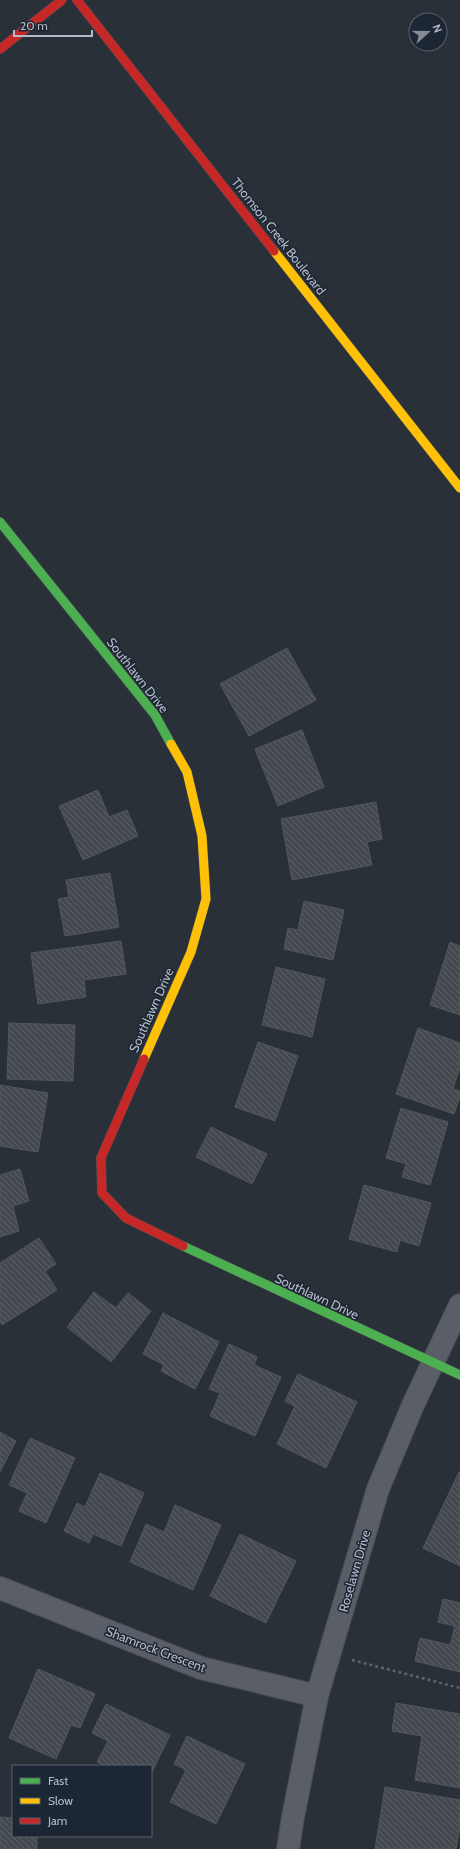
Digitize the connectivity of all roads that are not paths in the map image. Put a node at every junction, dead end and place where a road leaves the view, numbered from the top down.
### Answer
1 (62, 0) edge
2 (77, 0) edge
3 (0, 49) edge
4 (460, 488) edge
5 (0, 522) edge
6 (460, 1305) edge
7 (433, 1363) junction
8 (460, 1375) edge
9 (0, 1588) edge
10 (317, 1696) junction
11 (288, 1849) edge

1 - 3 street
2 - 4 street, Thomson Creek Boulevard
5 - 7 street, Southlawn Drive
6 - 7 street, Roselawn Drive
7 - 8 street, Southlawn Drive
7 - 10 street, Roselawn Drive
9 - 10 street, Shamrock Crescent
10 - 11 street, Roselawn Drive

